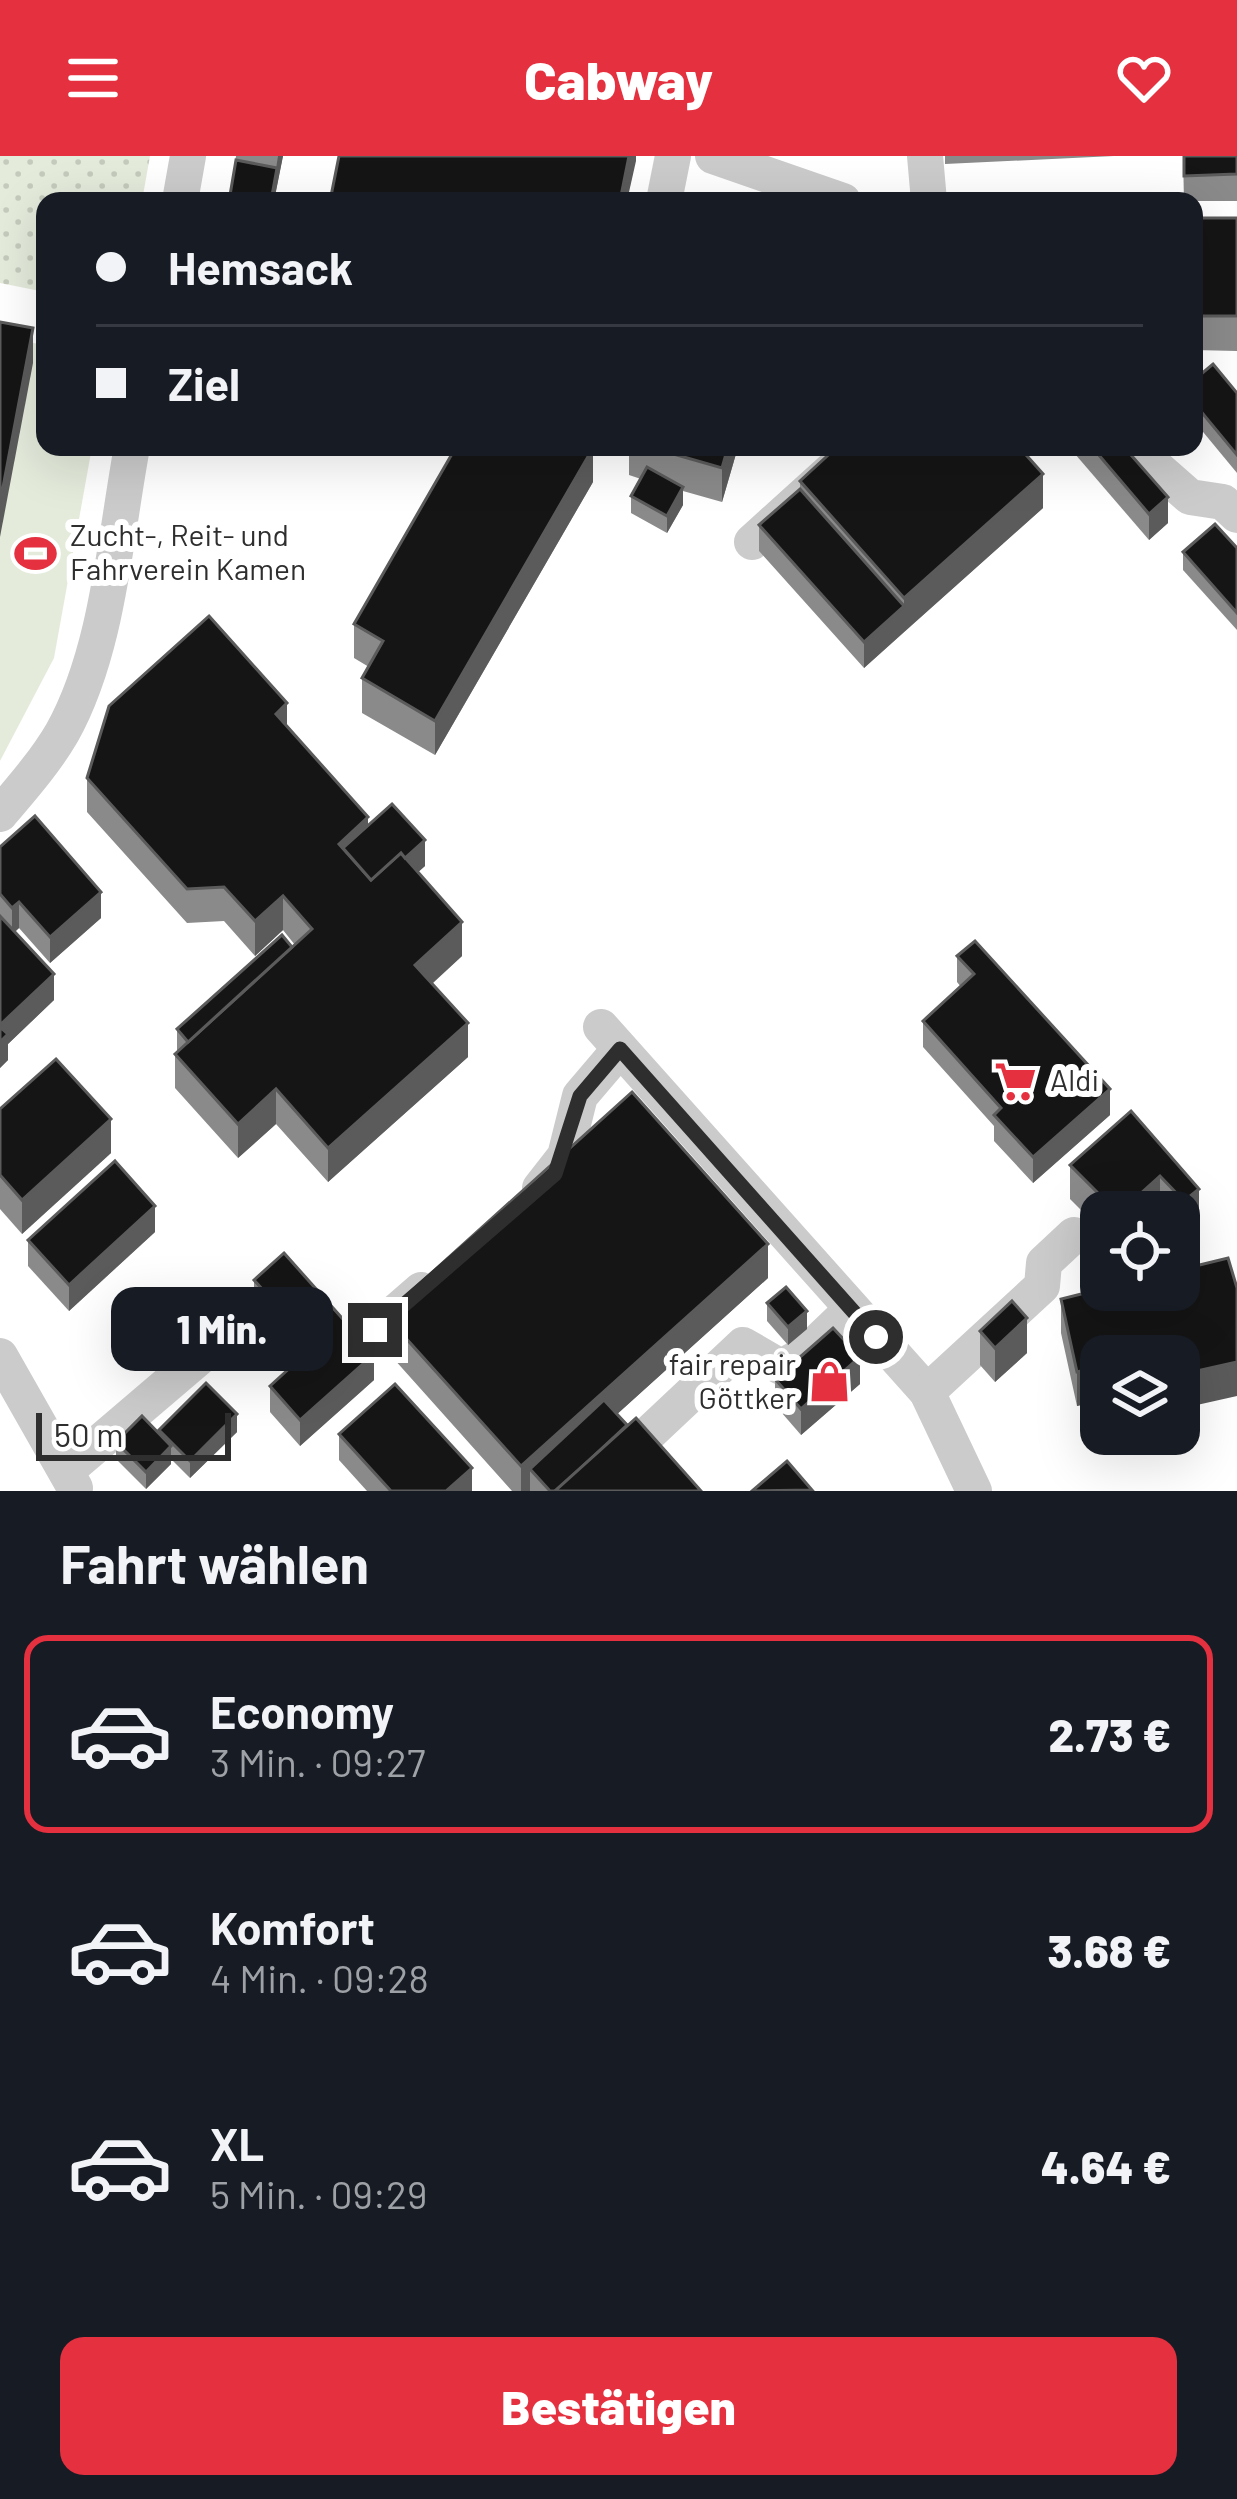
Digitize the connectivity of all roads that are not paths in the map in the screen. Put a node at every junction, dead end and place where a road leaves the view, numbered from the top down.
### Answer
1 (188, 156) edge
2 (673, 156) edge
3 (712, 156) edge
4 (925, 156) edge
5 (181, 192) edge
6 (666, 192) edge
7 (817, 192) edge
8 (928, 192) edge
9 (130, 456) edge
10 (847, 456) edge
11 (1143, 456) edge
12 (1237, 514) edge
13 (752, 542) dead end
14 (0, 814) edge
15 (520, 1205) edge
16 (1074, 1235) dead end
17 (452, 1264) edge
18 (851, 1310) junction
19 (375, 1330) dead end
20 (202, 1354) dead end
21 (0, 1356) edge
22 (927, 1392) junction
23 (643, 1439) edge
24 (71, 1481) edge
25 (974, 1491) edge

1 - 5 street
2 - 6 street
3 - 7 street
4 - 8 street
9 - 14 street
10 - 13 street
11 - 12 street
15 - 18 street
16 - 22 street
17 - 19 street
18 - 22 street
18 - 23 street
20 - 24 street
21 - 24 street
22 - 25 street

